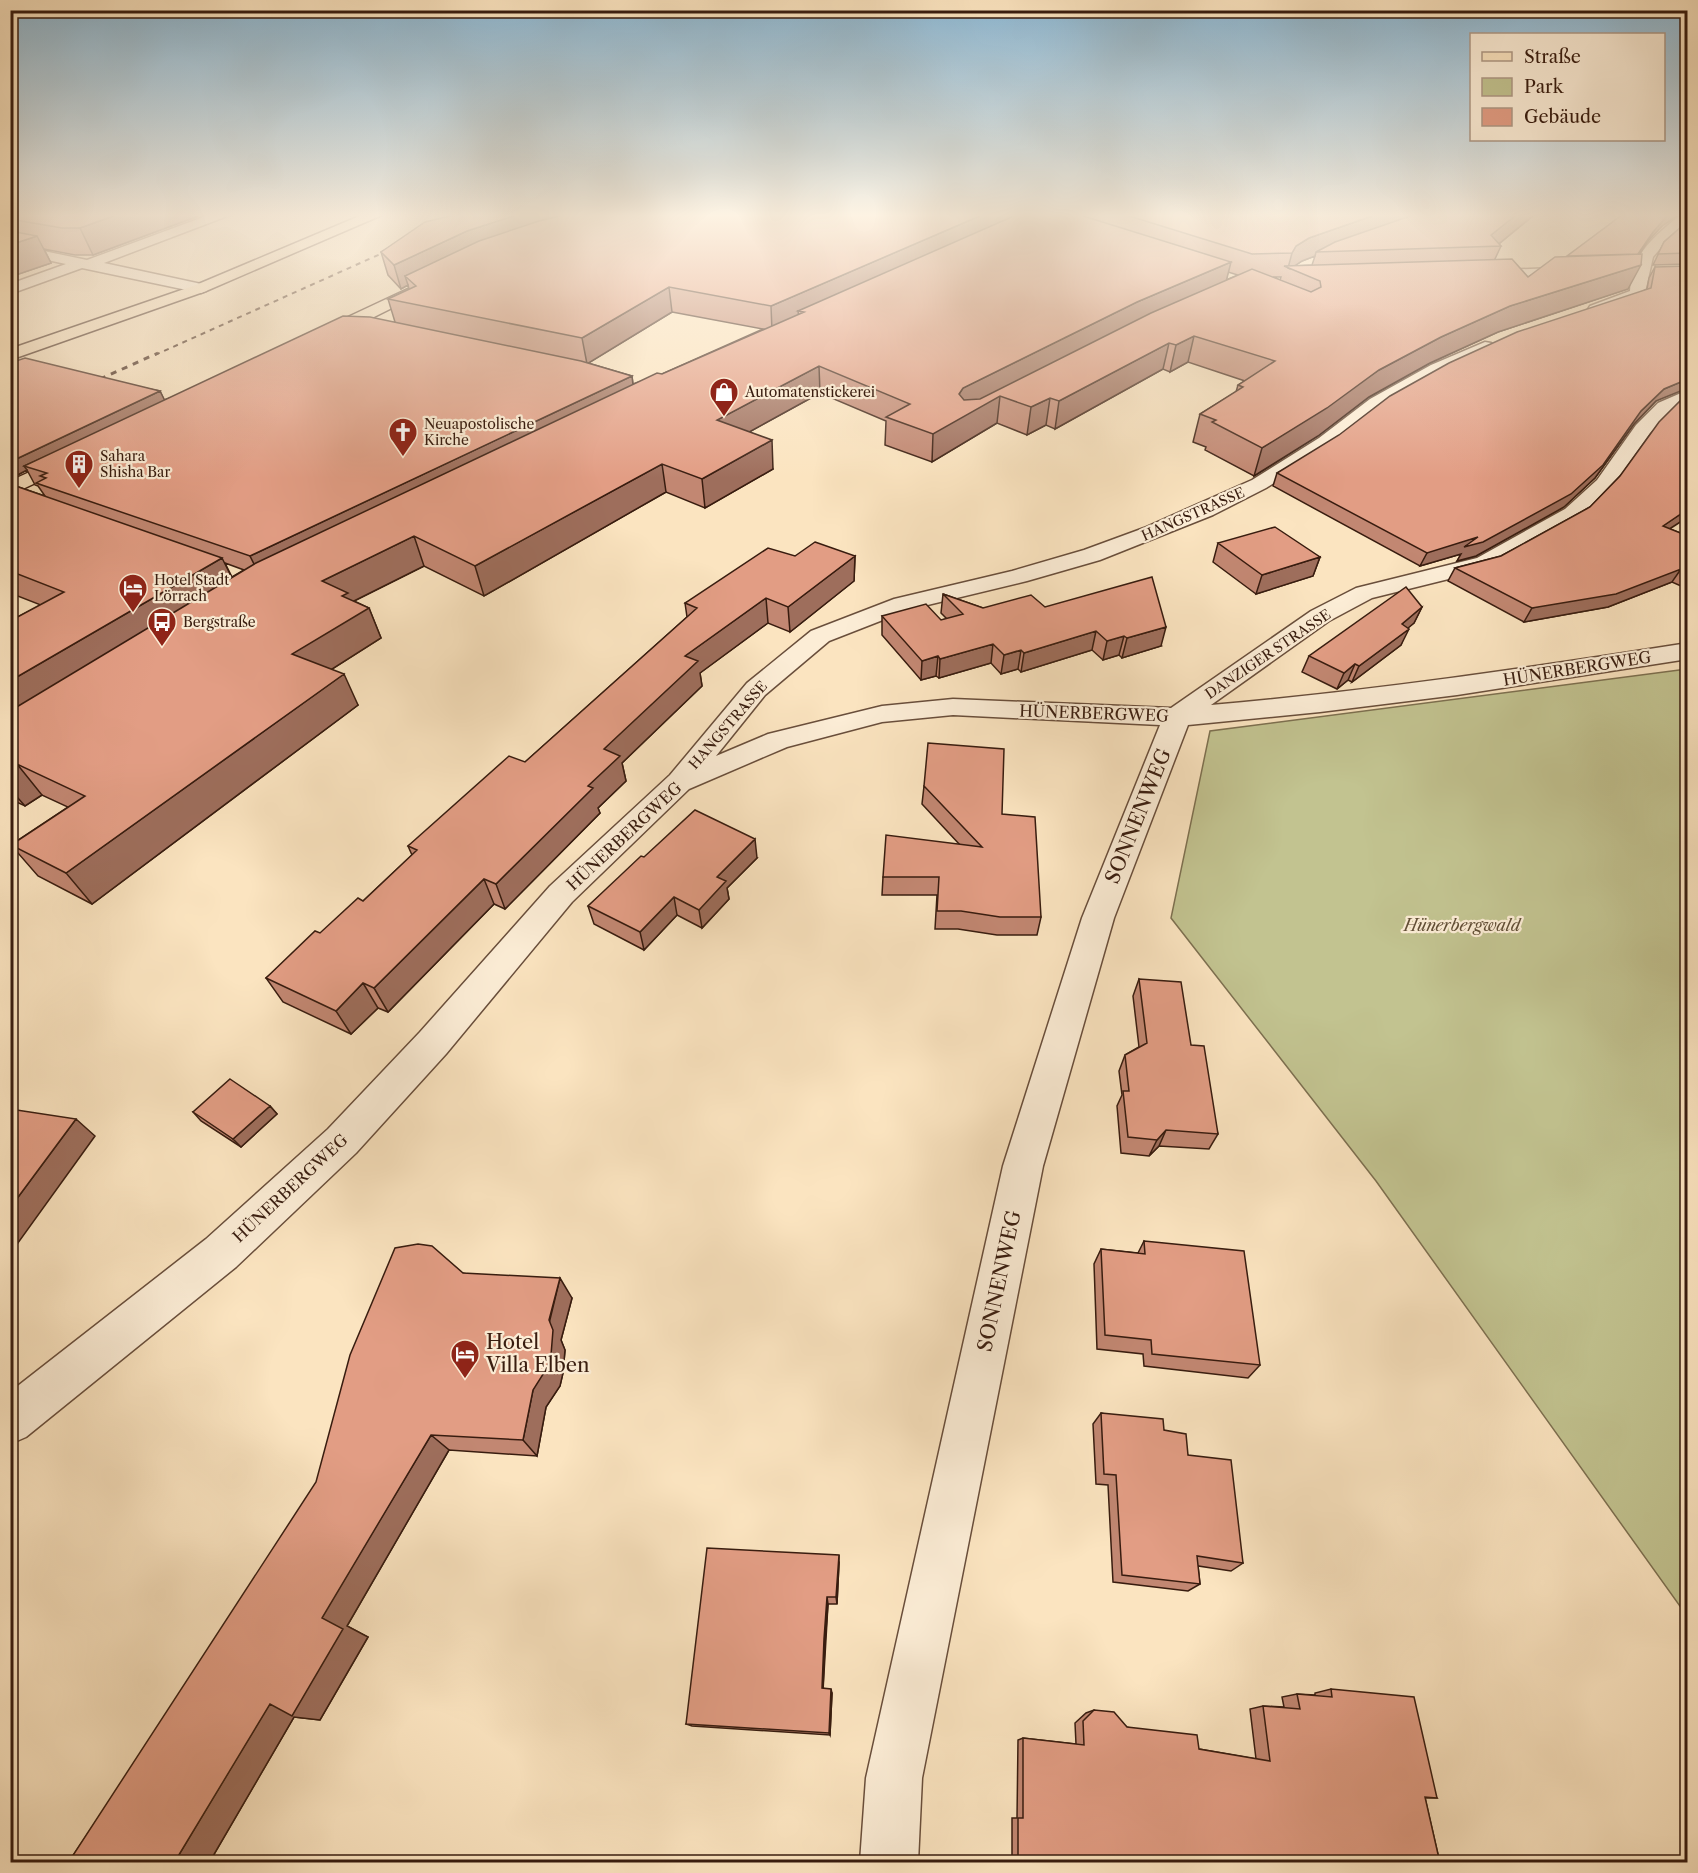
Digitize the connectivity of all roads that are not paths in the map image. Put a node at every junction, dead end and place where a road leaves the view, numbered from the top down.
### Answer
1 (160, 302) edge
2 (392, 302) edge
3 (1614, 302) edge
4 (1576, 316) edge
5 (352, 322) junction
6 (375, 326) edge
7 (1504, 338) edge
8 (311, 342) edge
9 (10, 355) edge
10 (1688, 395) edge
11 (84, 453) edge
12 (10, 489) edge
13 (10, 497) edge
14 (32, 505) edge
15 (1688, 651) edge
16 (1178, 717) junction
17 (679, 782) junction
18 (10, 1421) edge
19 (889, 1863) edge

1 - 9 main road
2 - 5 main road
3 - 4 street
5 - 6 street
5 - 8 main road
7 - 17 street, HANGSTRASSE
10 - 16 street, DANZIGER STRASSE
11 - 12 main road
13 - 14 street
15 - 16 street, HÜNERBERGWEG
16 - 17 street, HÜNERBERGWEG
16 - 19 street, SONNENWEG
17 - 18 street, HÜNERBERGWEG

